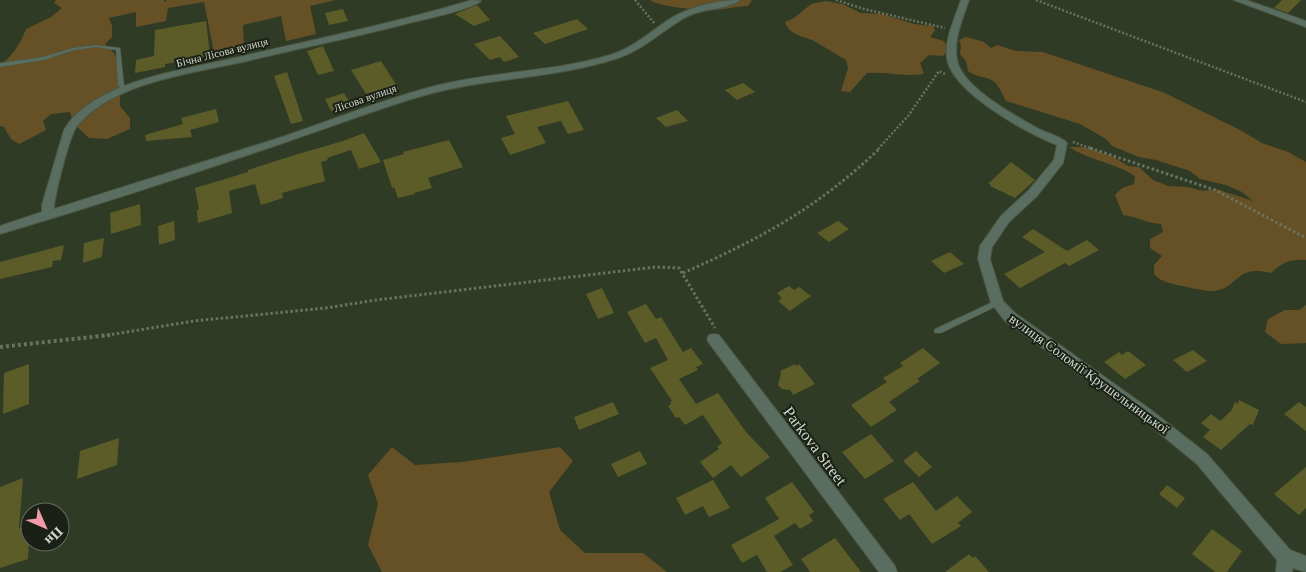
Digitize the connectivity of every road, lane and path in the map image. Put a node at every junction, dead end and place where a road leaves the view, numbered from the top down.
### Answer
1 (635, 0) edge
2 (736, 0) edge
3 (836, 0) edge
4 (965, 0) edge
5 (1036, 0) edge
6 (1238, 0) edge
7 (476, 1) edge
8 (1306, 24) edge
9 (662, 30) junction
10 (956, 30) junction
11 (0, 65) edge
12 (967, 83) junction
13 (126, 89) junction
14 (1306, 102) edge
15 (1062, 143) junction
16 (48, 214) junction
17 (0, 230) edge
18 (1306, 238) edge
19 (682, 273) junction
20 (996, 303) junction
21 (938, 331) dead end
22 (714, 340) joint
23 (0, 347) edge
24 (1284, 564) edge
25 (1306, 564) edge
26 (889, 572) edge

1 - 9 path
2 - 9 street, Лісова вулиця
3 - 10 path
4 - 10 street
5 - 14 path
6 - 8 street
7 - 13 street, Бічна Лісова вулиця
9 - 16 street, Лісова вулиця
10 - 12 street
11 - 13 lane
12 - 15 street
12 - 19 path
13 - 16 street, Бічна Лісова вулиця
15 - 18 path
15 - 20 street, вулиця Соломії Крушельницької
16 - 17 street, Лісова вулиця
19 - 22 path
19 - 23 path
20 - 21 lane
20 - 24 street, вулиця Соломії Крушельницької
22 - 26 street, Parkova Street
24 - 25 street, вулиця Соломії Крушельницької

